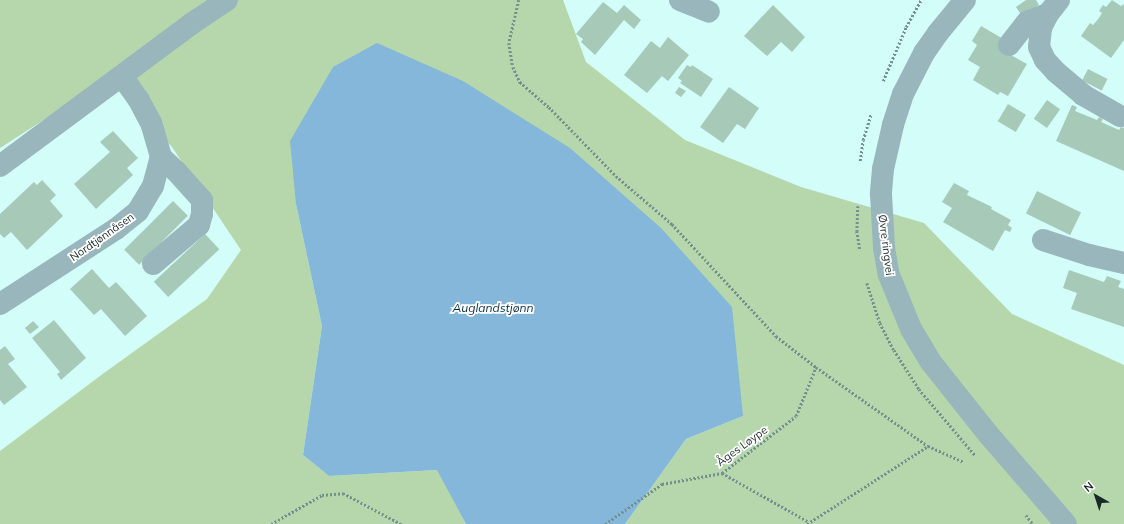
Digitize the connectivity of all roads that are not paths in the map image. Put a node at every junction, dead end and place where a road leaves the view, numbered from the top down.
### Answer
1 (227, 0) edge
2 (680, 0) edge
3 (965, 0) edge
4 (1053, 7) edge
5 (709, 12) dead end
6 (1009, 45) dead end
7 (122, 76) junction
8 (1120, 116) dead end
9 (161, 157) junction
10 (0, 166) edge
11 (1043, 240) dead end
12 (1124, 263) edge
13 (154, 264) dead end
14 (0, 304) edge
15 (1066, 524) edge

1 - 7 street
2 - 5 street
3 - 15 street, Øvre ringvei
4 - 6 street
4 - 8 street
7 - 9 street
7 - 10 street
9 - 13 street
9 - 14 street, Nordtjønnåsen
11 - 12 street

